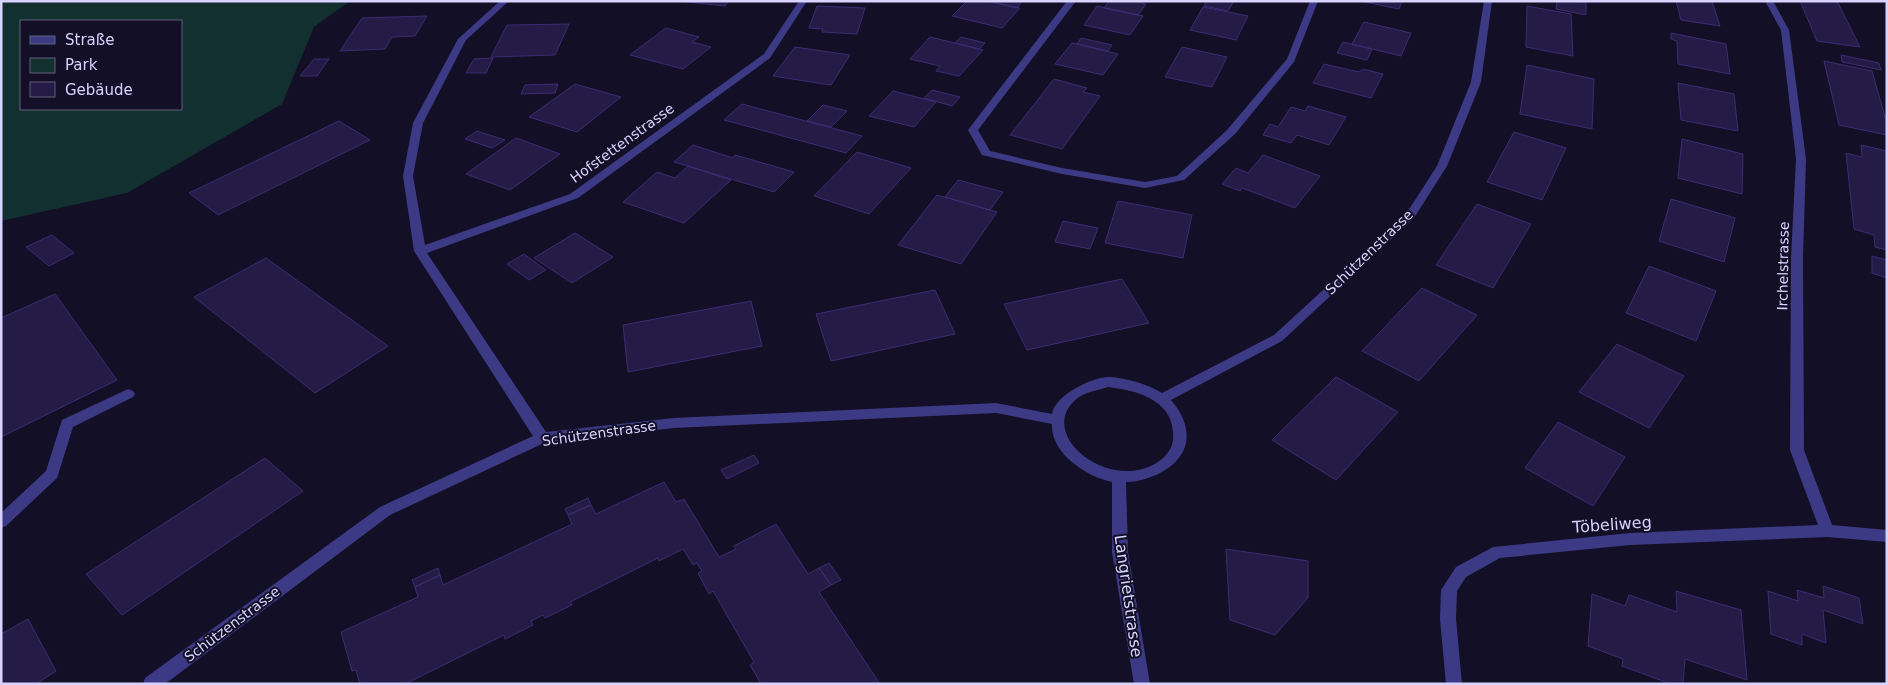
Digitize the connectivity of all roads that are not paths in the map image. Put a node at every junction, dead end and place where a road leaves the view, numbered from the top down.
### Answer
1 (505, 1) edge
2 (803, 1) edge
3 (1072, 1) edge
4 (1314, 1) edge
5 (1488, 1) edge
6 (1770, 1) edge
7 (420, 251) junction
8 (128, 394) dead end
9 (1162, 399) junction
10 (1056, 420) junction
11 (542, 438) junction
12 (1119, 477) junction
13 (1, 522) edge
14 (1827, 531) junction
15 (1887, 536) edge
16 (151, 684) edge
17 (1142, 684) edge
18 (1454, 684) edge

1 - 7 street
2 - 7 street, Hofstettenstrasse
3 - 4 street
5 - 9 street, Schützenstrasse
6 - 14 street, Irchelstrasse
7 - 11 street
8 - 13 street
9 - 10 street
9 - 12 street
10 - 11 street, Schützenstrasse
10 - 12 street
11 - 16 street, Schützenstrasse
12 - 17 street, Langrietstrasse
14 - 15 street, Töbeliweg
14 - 18 street, Töbeliweg

